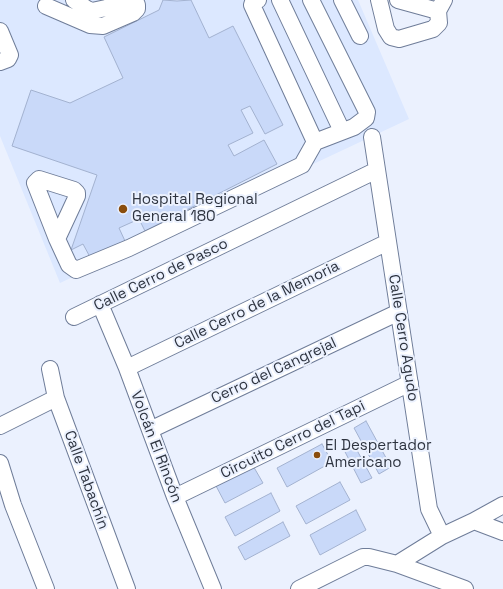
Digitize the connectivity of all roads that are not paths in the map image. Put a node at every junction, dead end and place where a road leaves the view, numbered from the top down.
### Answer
1 (74, 0) edge
2 (128, 0) edge
3 (135, 0) edge
4 (258, 0) edge
5 (280, 0) edge
6 (311, 0) edge
7 (342, 0) edge
8 (379, 0) edge
9 (398, 0) edge
10 (46, 6) dead end
11 (441, 6) edge
12 (0, 31) edge
13 (360, 36) dead end
14 (0, 62) edge
15 (342, 131) junction
16 (372, 137) dead end
17 (315, 142) junction
18 (378, 170) junction
19 (57, 239) dead end
20 (388, 242) junction
21 (100, 304) junction
22 (399, 312) junction
23 (74, 317) dead end
24 (127, 368) junction
25 (50, 369) dead end
26 (410, 383) junction
27 (56, 398) junction
28 (0, 426) edge
29 (150, 430) junction
30 (0, 463) edge
31 (175, 497) junction
32 (503, 505) edge
33 (7, 508) edge
34 (474, 521) junction
35 (503, 532) edge
36 (442, 536) junction
37 (397, 564) junction
38 (46, 589) edge
39 (127, 589) edge
40 (213, 589) edge
41 (299, 589) edge
42 (465, 589) edge

1 - 2 street
3 - 10 street
4 - 17 street
5 - 15 street
6 - 15 street
7 - 13 street
8 - 11 street
9 - 11 street
12 - 14 street
15 - 17 street
16 - 18 street, Calle Cerro Agudo
17 - 19 street
18 - 20 street, Calle Cerro Agudo
18 - 21 street, Calle Cerro de Pasco
20 - 22 street, Calle Cerro Agudo
20 - 24 street, Calle Cerro de la Memoria
21 - 23 street, Calle Cerro de Pasco
21 - 24 street, Volcán El Rincón
22 - 26 street, Calle Cerro Agudo
22 - 29 street, Cerro del Cangrejal
24 - 29 street, Volcán El Rincón
25 - 27 street, Calle Tabachín
26 - 31 street, Circuito Cerro del Tapi
26 - 36 street, Calle Cerro Agudo
27 - 28 street
27 - 39 street, Calle Tabachín
29 - 31 street, Volcán El Rincón
30 - 33 street
31 - 40 street, Volcán El Rincón
32 - 34 street
33 - 38 street
34 - 35 street
34 - 36 street
36 - 37 street
37 - 41 street
37 - 42 street

